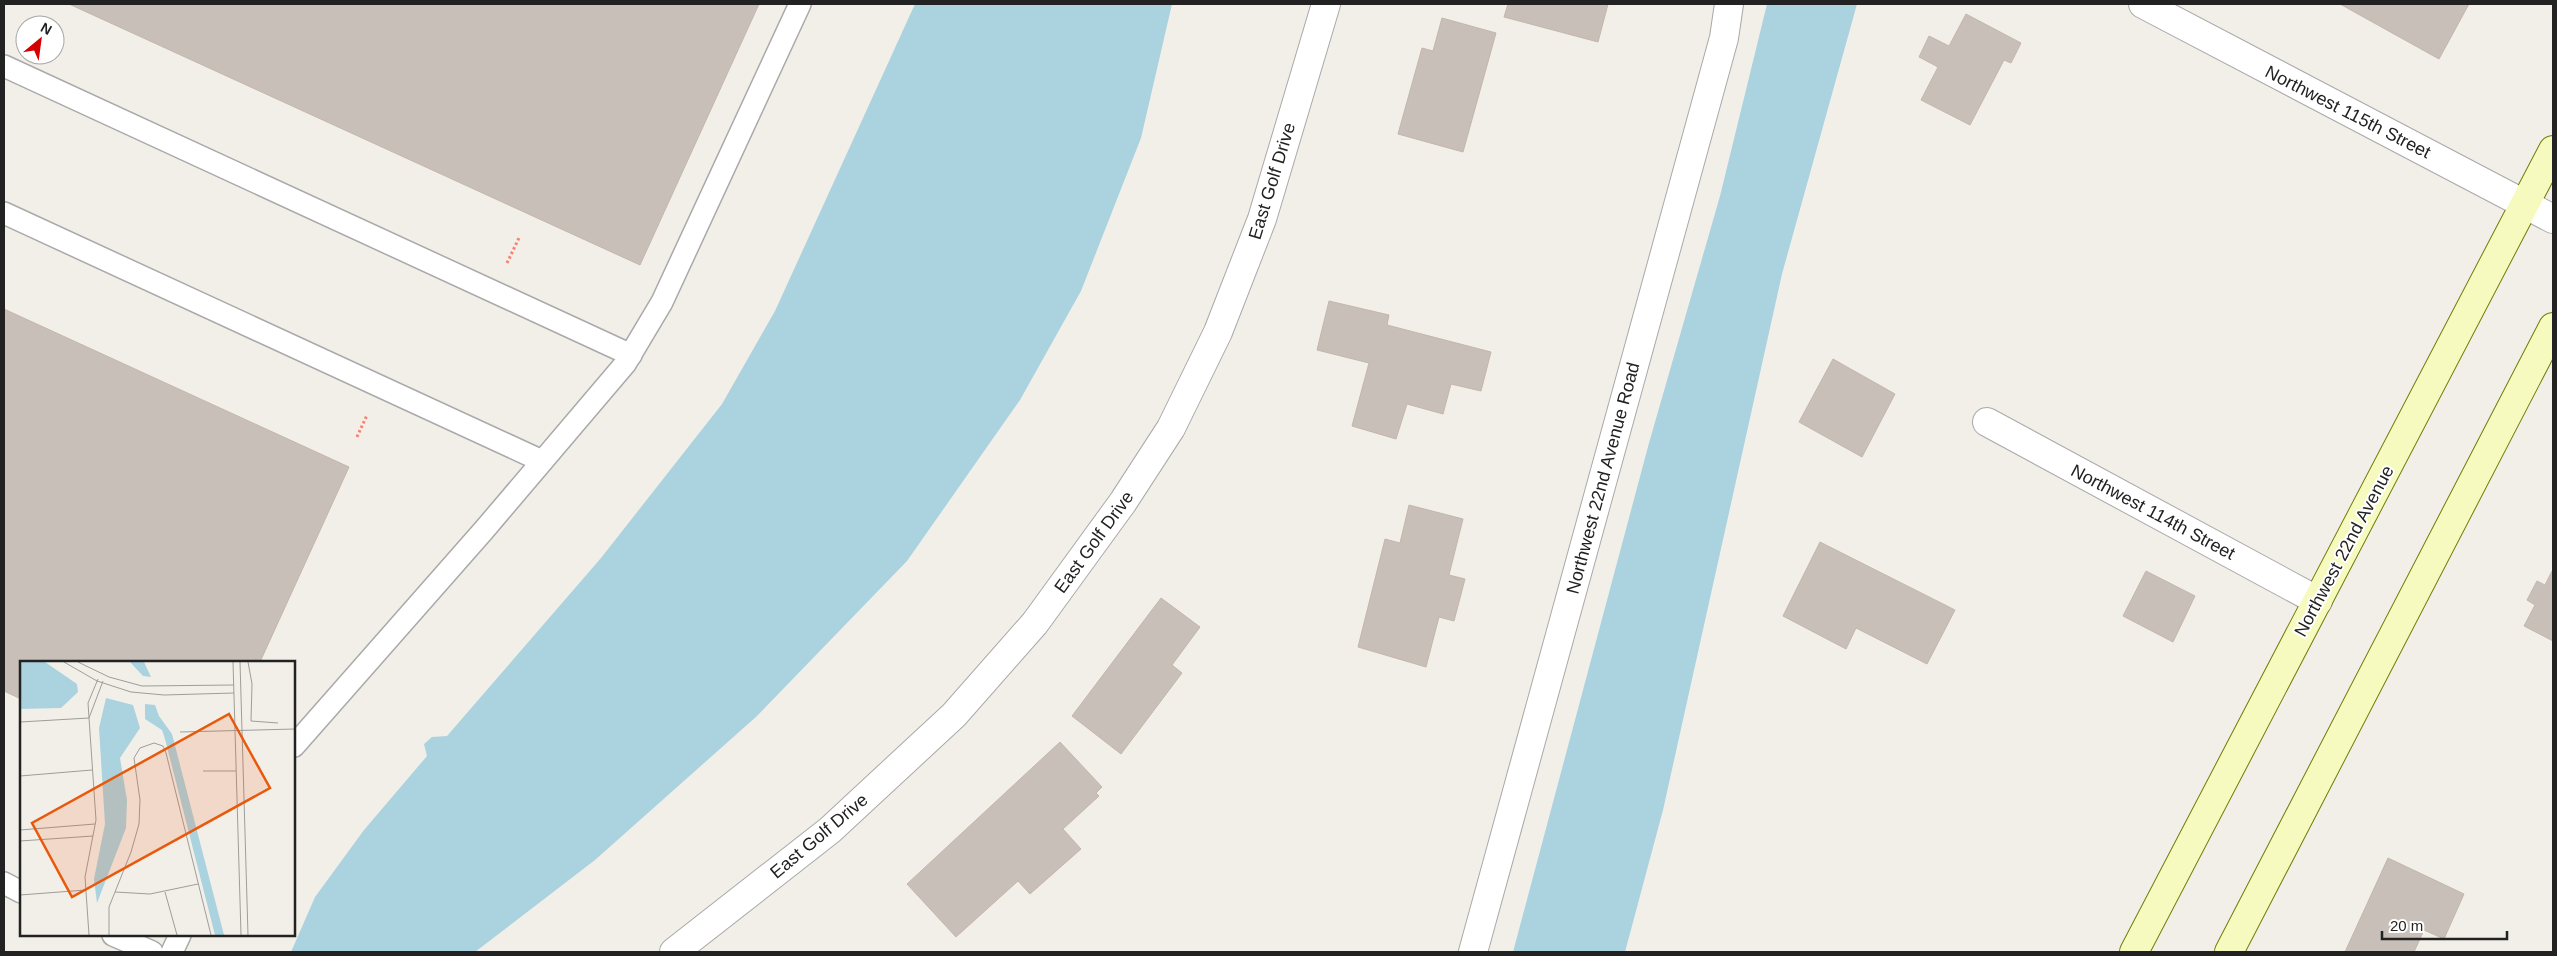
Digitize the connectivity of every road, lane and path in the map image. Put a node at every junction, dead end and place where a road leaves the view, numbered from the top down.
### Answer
1 (800, 4) edge
2 (1326, 4) edge
3 (1729, 4) edge
4 (2143, 4) edge
5 (4, 66) edge
6 (2553, 150) edge
7 (2525, 205) junction
8 (4, 213) edge
9 (2553, 219) edge
10 (518, 238) dead end
11 (504, 270) dead end
12 (2553, 327) edge
13 (630, 355) junction
14 (371, 406) dead end
15 (1987, 422) dead end
16 (357, 437) dead end
17 (542, 461) junction
18 (2318, 601) junction
19 (295, 745) edge
20 (4, 884) edge
21 (20, 892) edge
22 (115, 936) edge
23 (180, 936) edge
24 (152, 952) edge
25 (172, 952) edge
26 (674, 952) edge
27 (1473, 952) edge
28 (2134, 952) edge
29 (2229, 952) edge

1 - 13 lane
2 - 26 street, East Golf Drive
3 - 27 street, Northwest 22nd Avenue Road
4 - 7 street, Northwest 115th Street
5 - 13 lane
6 - 7 main road, Northwest 22nd Avenue
7 - 9 street, Northwest 115th Street
7 - 18 main road, Northwest 22nd Avenue
8 - 17 lane
10 - 11 path
12 - 29 main road
13 - 17 lane
14 - 16 path
15 - 18 street, Northwest 114th Street
17 - 19 lane
18 - 28 main road, Northwest 22nd Avenue
20 - 21 lane
22 - 24 lane
23 - 25 lane

